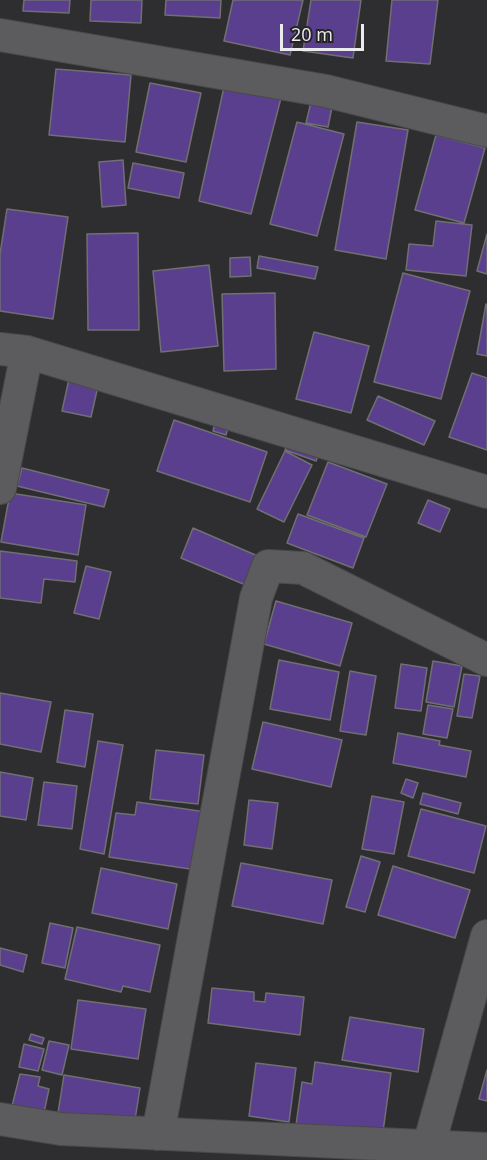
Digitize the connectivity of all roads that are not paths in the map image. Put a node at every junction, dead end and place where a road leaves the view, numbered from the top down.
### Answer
1 (0, 35) edge
2 (487, 131) edge
3 (13, 350) edge
4 (2, 474) edge
5 (487, 492) edge
6 (487, 660) edge
7 (487, 936) edge
8 (0, 1119) edge
9 (158, 1134) junction
10 (429, 1146) junction
11 (487, 1149) edge

1 - 2 street
3 - 4 street
3 - 5 street
6 - 9 street
7 - 10 street
8 - 9 street
9 - 10 street
10 - 11 street

